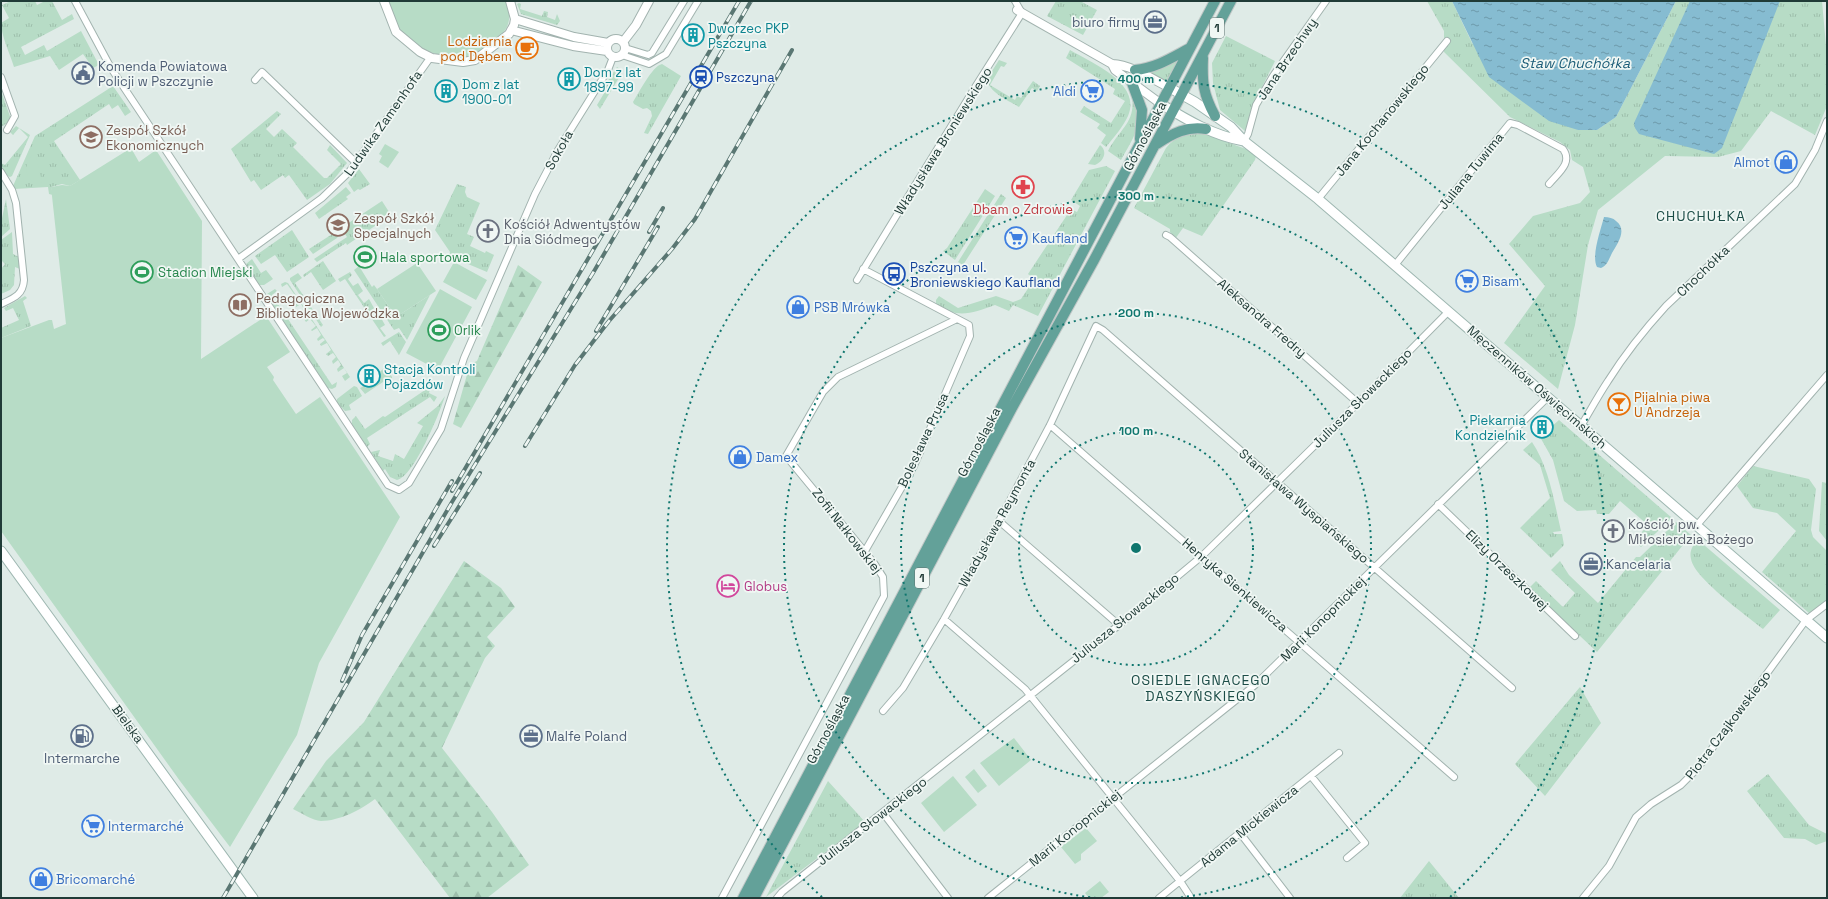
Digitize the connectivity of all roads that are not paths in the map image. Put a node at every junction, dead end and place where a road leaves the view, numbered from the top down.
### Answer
1 (75, 1) edge
2 (384, 1) edge
3 (510, 1) edge
4 (649, 1) edge
5 (684, 1) edge
6 (698, 1) edge
7 (1015, 1) edge
8 (1215, 1) edge
9 (1231, 1) edge
10 (1326, 1) edge
11 (1019, 12) junction
12 (515, 19) junction
13 (512, 30) junction
14 (1447, 41) dead end
15 (623, 48) junction
16 (1190, 48) junction
17 (609, 50) junction
18 (1203, 56) junction
19 (430, 58) junction
20 (1112, 64) junction
21 (1135, 70) junction
22 (1, 77) edge
23 (255, 80) dead end
24 (1132, 83) junction
25 (1170, 88) junction
26 (1182, 95) junction
27 (1161, 104) junction
28 (1173, 111) junction
29 (1215, 116) junction
30 (1827, 120) edge
31 (1206, 129) junction
32 (7, 130) dead end
33 (1244, 141) junction
34 (1139, 145) junction
35 (1156, 145) junction
36 (357, 160) junction
37 (1, 172) edge
38 (1548, 184) dead end
39 (1318, 199) junction
40 (1166, 235) dead end
41 (238, 259) junction
42 (1395, 265) junction
43 (863, 269) junction
44 (856, 280) dead end
45 (1, 304) edge
46 (1449, 311) junction
47 (957, 319) junction
48 (1096, 326) joint
49 (1827, 375) edge
50 (1548, 397) junction
51 (1358, 402) junction
52 (1050, 425) junction
53 (1581, 426) junction
54 (1277, 482) junction
55 (1438, 504) junction
56 (1000, 521) junction
57 (1696, 526) junction
58 (1, 551) edge
59 (865, 551) junction
60 (1202, 556) junction
61 (1374, 568) junction
62 (1827, 604) edge
63 (944, 619) junction
64 (1806, 620) junction
65 (1119, 625) junction
66 (1575, 636) dead end
67 (1827, 638) edge
68 (1300, 641) junction
69 (1512, 688) dead end
70 (1029, 695) junction
71 (883, 711) dead end
72 (1339, 753) dead end
73 (1311, 776) junction
74 (1454, 778) dead end
75 (1113, 797) junction
76 (883, 813) junction
77 (1240, 833) junction
78 (1347, 858) dead end
79 (1180, 881) junction
80 (253, 898) edge
81 (722, 898) edge
82 (743, 898) edge
83 (754, 898) edge
84 (777, 898) edge
85 (948, 898) edge
86 (988, 898) edge
87 (1159, 898) edge
88 (1191, 898) edge
89 (1290, 898) edge
90 (1583, 898) edge

1 - 41 street
2 - 19 street
3 - 12 street
4 - 15 street
5 - 15 street
6 - 15 street
7 - 11 street
8 - 16 main road, Górnośląska / 1
9 - 18 main road, Górnośląska / 1
10 - 33 street, Jana Brzechwy
11 - 20 street, Męczenników Oświęcimskich
11 - 43 street, Władysława Broniewskiego
12 - 13 street
12 - 17 street
13 - 17 street
13 - 19 street
14 - 39 street, Jana Kochanowskiego
15 - 17 street
15 - 17 street
16 - 21 main road
16 - 25 main road, Górnośląska / 1
17 - 41 street, Sokoła
18 - 26 main road, Górnośląska / 1
18 - 29 main road
19 - 36 street, Ludwika Zamenhofa
20 - 21 street, Męczenników Oświęcimskich
20 - 24 street, Męczenników Oświęcimskich
21 - 25 street, Męczenników Oświęcimskich
22 - 32 street
23 - 36 street
24 - 27 street, Męczenników Oświęcimskich
24 - 34 main road
25 - 26 main road, Męczenników Oświęcimskich
25 - 27 main road, Górnośląska / 1
26 - 28 main road, Górnośląska / 1
26 - 29 main road, Męczenników Oświęcimskich
27 - 28 main road, Męczenników Oświęcimskich
27 - 34 main road, Górnośląska / 1
28 - 31 main road, Męczenników Oświęcimskich
28 - 35 main road, Górnośląska / 1
29 - 33 main road, Męczenników Oświęcimskich
30 - 53 street, Chochółka
31 - 33 main road, Męczenników Oświęcimskich
31 - 35 main road
33 - 39 main road, Męczenników Oświęcimskich
34 - 82 main road, Górnośląska / 1
35 - 83 main road, Górnośląska / 1
36 - 41 street, Ludwika Zamenhofa
37 - 45 street
38 - 42 street, Juliana Tuwima
39 - 42 main road, Męczenników Oświęcimskich
40 - 51 street, Aleksandra Fredry
42 - 46 main road, Męczenników Oświęcimskich
43 - 44 street, Władysława Broniewskiego
43 - 47 street
46 - 50 main road, Męczenników Oświęcimskich
46 - 51 street, Juliusza Słowackiego
47 - 59 street, Bolesława Prusa
47 - 59 street, Zofii Nałkowskiej
48 - 52 street, Władysława Reymonta
48 - 54 street, Stanisława Wyspiańskiego
49 - 57 street
50 - 53 main road, Męczenników Oświęcimskich
50 - 55 street, Marii Konopnickiej
51 - 54 street, Juliusza Słowackiego
52 - 56 street, Władysława Reymonta
52 - 60 street, Henryka Sienkiewicza
53 - 57 main road, Męczenników Oświęcimskich
54 - 60 street, Juliusza Słowackiego
54 - 61 street, Stanisława Wyspiańskiego
55 - 61 street, Marii Konopnickiej
55 - 66 street, Elizy Orzeszkowej
56 - 63 street, Władysława Reymonta
56 - 65 street
57 - 64 main road, Męczenników Oświęcimskich
58 - 80 main road, Bielska
59 - 81 street, Zofii Nałkowskiej
60 - 65 street, Juliusza Słowackiego
60 - 68 street, Henryka Sienkiewicza
61 - 68 street, Marii Konopnickiej
61 - 69 street, Stanisława Wyspiańskiego
62 - 64 street, Piotra Czajkowskiego
63 - 70 street
63 - 71 street, Władysława Reymonta
64 - 67 main road, Męczenników Oświęcimskich
64 - 90 street, Piotra Czajkowskiego
65 - 70 street, Juliusza Słowackiego
68 - 74 street, Henryka Sienkiewicza
68 - 75 street, Marii Konopnickiej
70 - 75 street
70 - 76 street, Juliusza Słowackiego
72 - 73 street, Adama Mickiewicza
73 - 77 street, Adama Mickiewicza
73 - 78 street
75 - 79 street
75 - 86 street, Marii Konopnickiej
76 - 84 street, Juliusza Słowackiego
76 - 85 street
77 - 79 street, Adama Mickiewicza
77 - 89 street
79 - 87 street, Adama Mickiewicza
79 - 88 street

